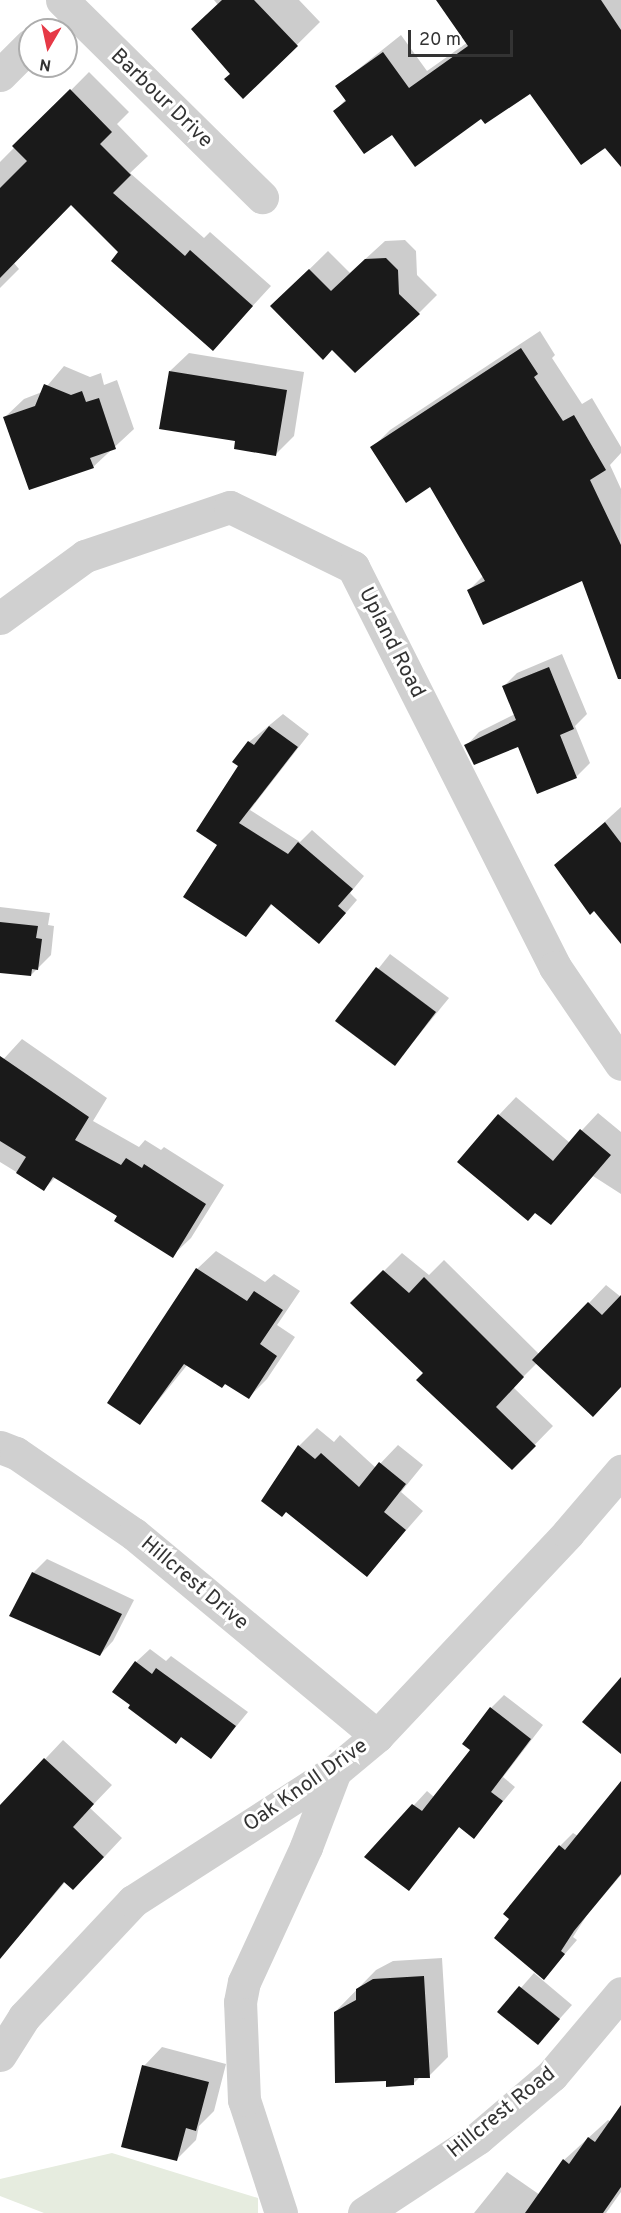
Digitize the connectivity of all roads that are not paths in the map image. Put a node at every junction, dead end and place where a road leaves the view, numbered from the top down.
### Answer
1 (58, 13) edge
2 (18, 57) edge
3 (0, 75) edge
4 (262, 196) dead end
5 (0, 618) edge
6 (621, 1064) edge
7 (0, 1447) edge
8 (621, 1471) edge
9 (377, 1736) junction
10 (335, 1771) junction
11 (621, 1993) edge
12 (0, 2055) edge
13 (281, 2213) edge
14 (364, 2213) edge

1 - 4 street, Barbour Drive
2 - 3 street
5 - 6 street, Upland Road
7 - 9 street, Hillcrest Drive
8 - 9 street, Oak Knoll Drive
9 - 10 street, Oak Knoll Drive
10 - 12 street, Oak Knoll Drive
10 - 13 street
11 - 14 street, Hillcrest Road

